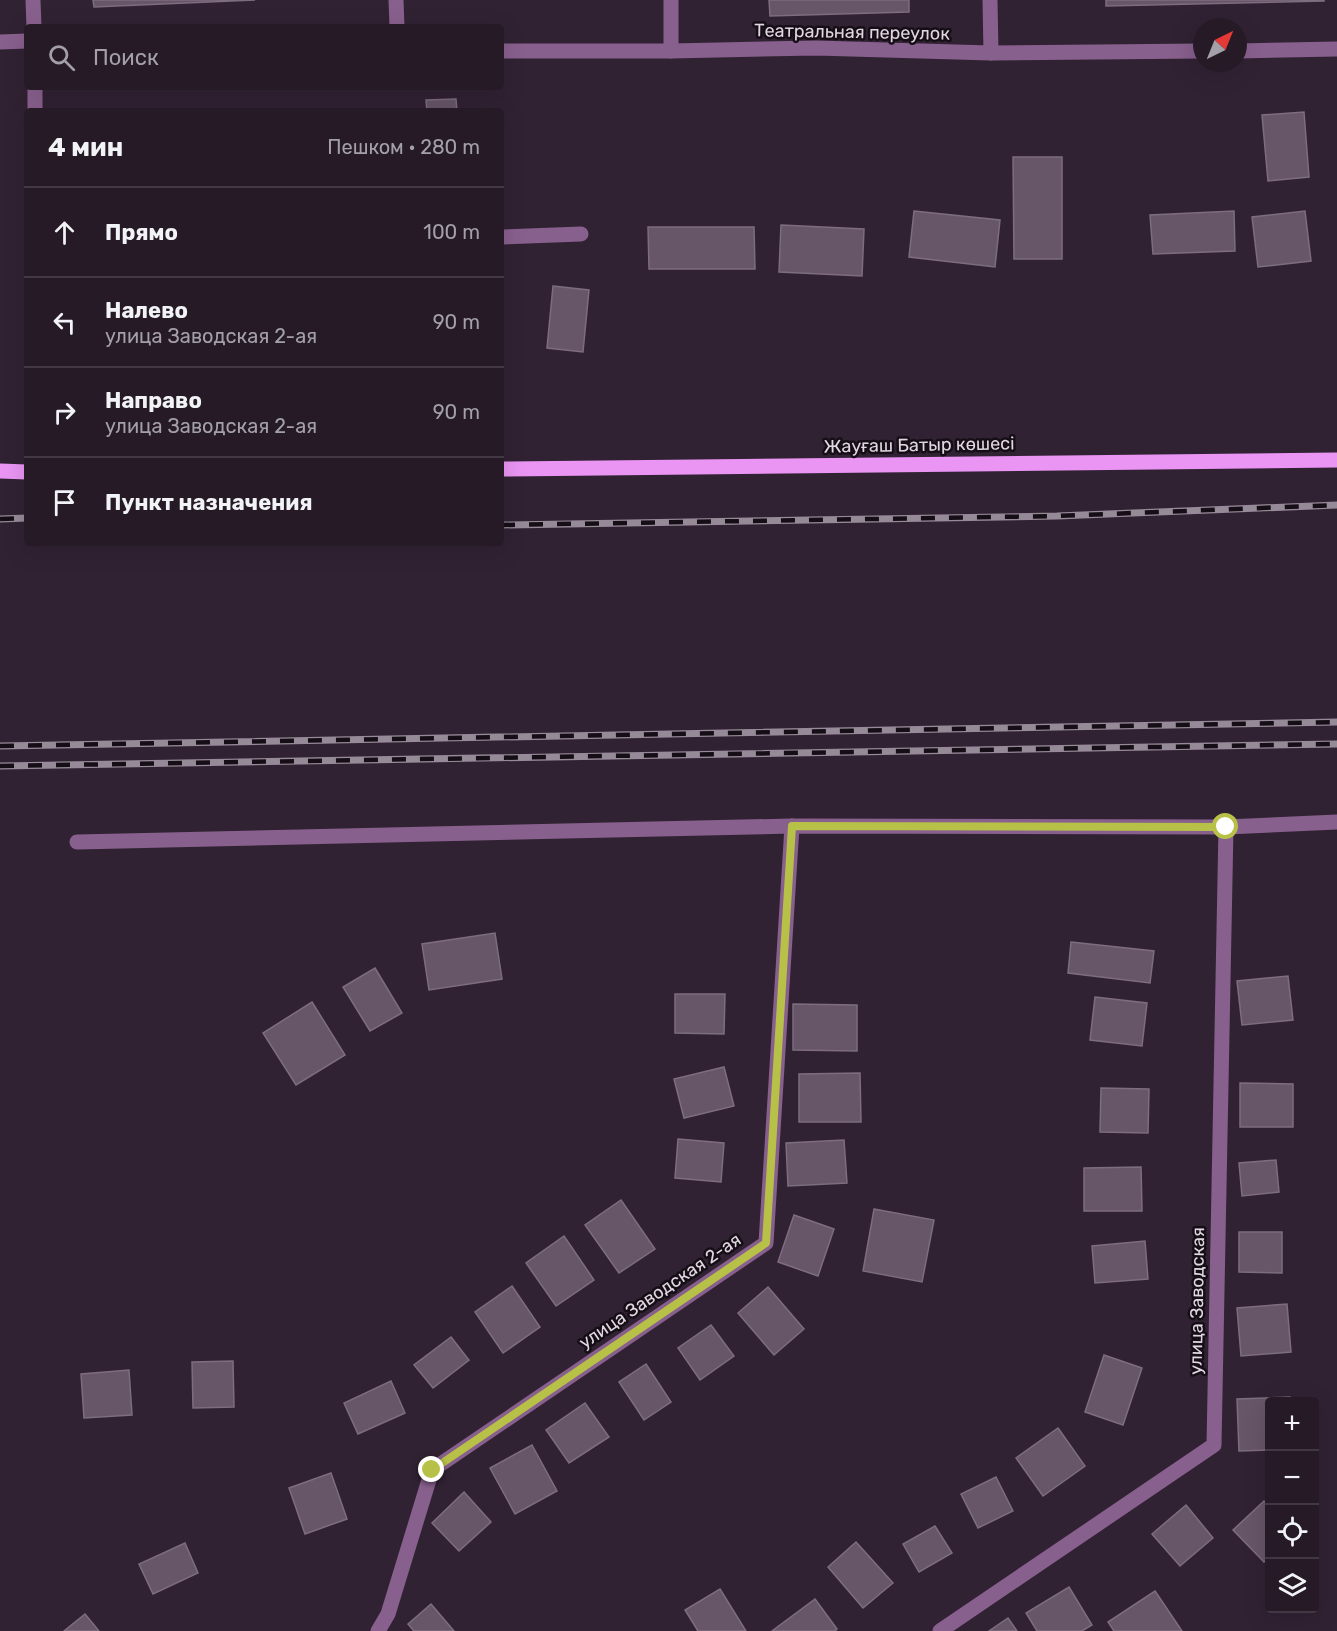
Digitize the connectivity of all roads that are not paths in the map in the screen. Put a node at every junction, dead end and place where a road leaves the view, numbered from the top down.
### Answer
1 (33, 0) edge
2 (396, 0) edge
3 (671, 0) edge
4 (990, 0) edge
5 (34, 24) edge
6 (397, 24) edge
7 (24, 40) edge
8 (0, 42) edge
9 (1337, 49) edge
10 (504, 51) edge
11 (671, 51) junction
12 (1193, 51) edge
13 (1247, 51) edge
14 (991, 53) junction
15 (35, 90) edge
16 (35, 108) edge
17 (581, 234) dead end
18 (504, 237) edge
19 (1337, 460) edge
20 (504, 469) edge
21 (0, 471) edge
22 (24, 472) edge
23 (1337, 822) edge
24 (792, 826) junction
25 (1226, 827) junction
26 (77, 842) dead end
27 (378, 1631) edge
28 (940, 1631) edge

1 - 5 street
2 - 6 street
3 - 11 street
4 - 14 street
7 - 8 street
9 - 13 street
10 - 11 street, Театральная переулок
11 - 14 street, Театральная переулок
12 - 14 street, Театральная переулок
15 - 16 street
17 - 18 street
19 - 20 main road, Жауғаш Батыр көшесі
21 - 22 main road
23 - 25 street
24 - 25 street
24 - 26 street
24 - 27 street, улица Заводская 2-ая
25 - 28 street, улица Заводская

